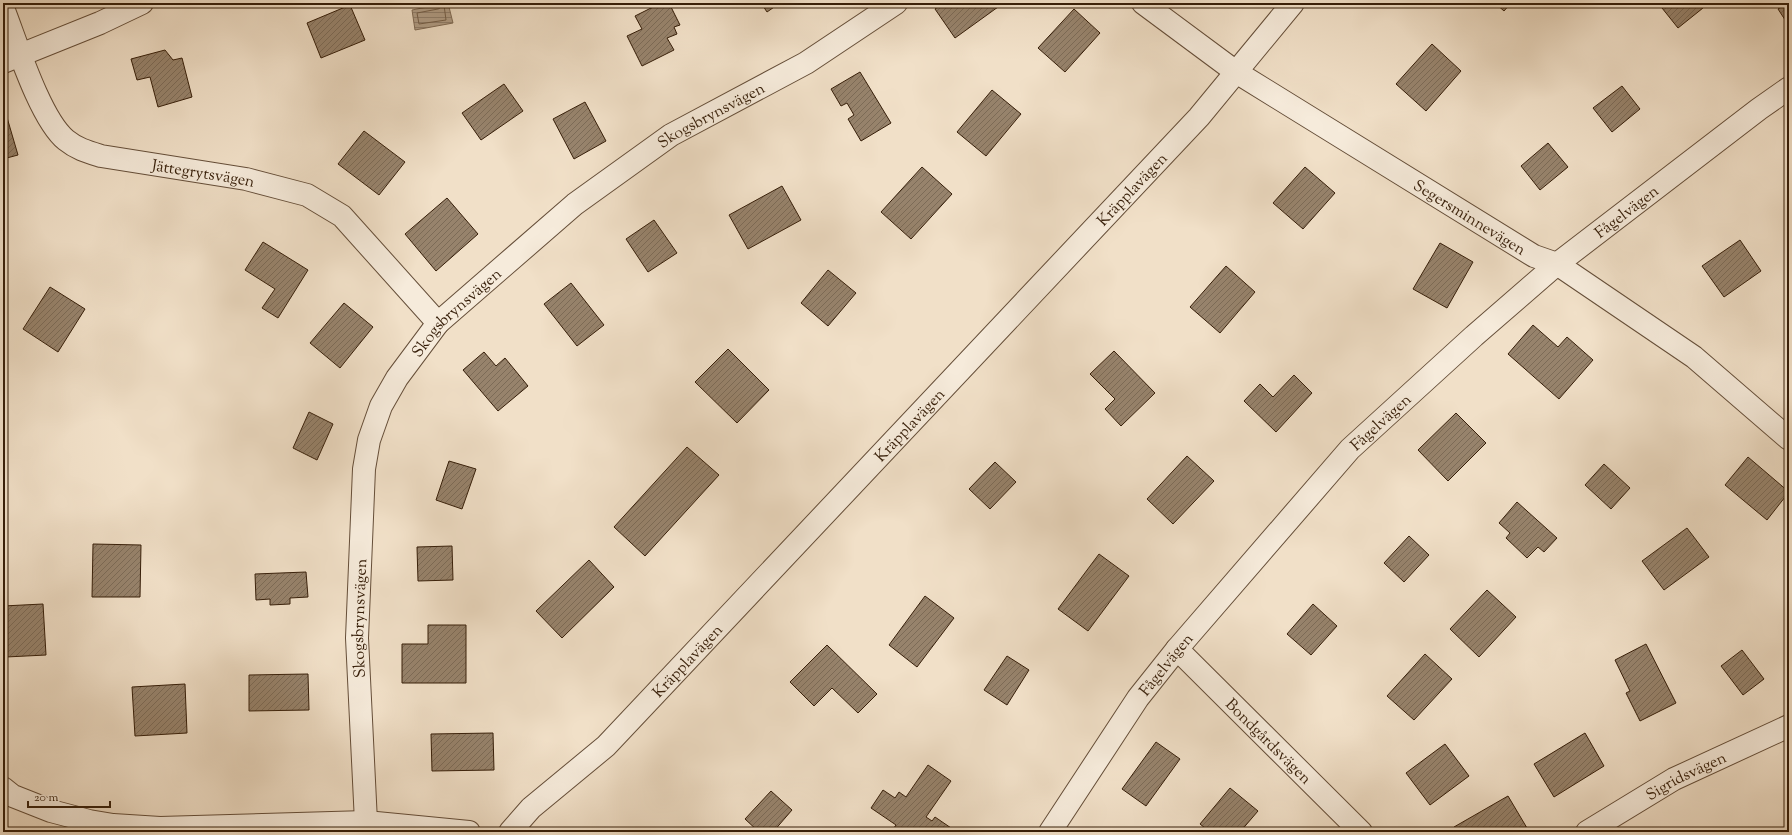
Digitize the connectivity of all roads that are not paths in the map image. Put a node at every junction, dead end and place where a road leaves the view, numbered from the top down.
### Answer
1 (142, 3) edge
2 (896, 3) edge
3 (1143, 3) edge
4 (1294, 3) edge
5 (3, 8) edge
6 (12, 58) edge
7 (1236, 72) junction
8 (1789, 88) edge
9 (1557, 264) junction
10 (438, 323) junction
11 (1789, 439) edge
12 (1177, 649) junction
13 (1789, 726) edge
14 (3, 788) edge
15 (366, 822) junction
16 (469, 832) edge
17 (510, 832) edge
18 (1050, 832) edge
19 (1361, 832) edge
20 (1587, 832) edge

1 - 6 street
2 - 10 street, Skogsbrynsvägen
3 - 7 street, Segersminnevägen
4 - 7 street, Kräpplavägen
5 - 6 street, Jättegrytsvägen
6 - 10 street, Jättegrytsvägen
7 - 9 street, Segersminnevägen
7 - 17 street, Kräpplavägen
8 - 9 street, Fågelvägen
9 - 11 street, Segersminnevägen
9 - 12 street, Fågelvägen
10 - 15 street, Skogsbrynsvägen
12 - 18 street, Fågelvägen
12 - 19 street, Bondgårdsvägen
13 - 20 street, Sigridsvägen
14 - 15 street
15 - 16 street

